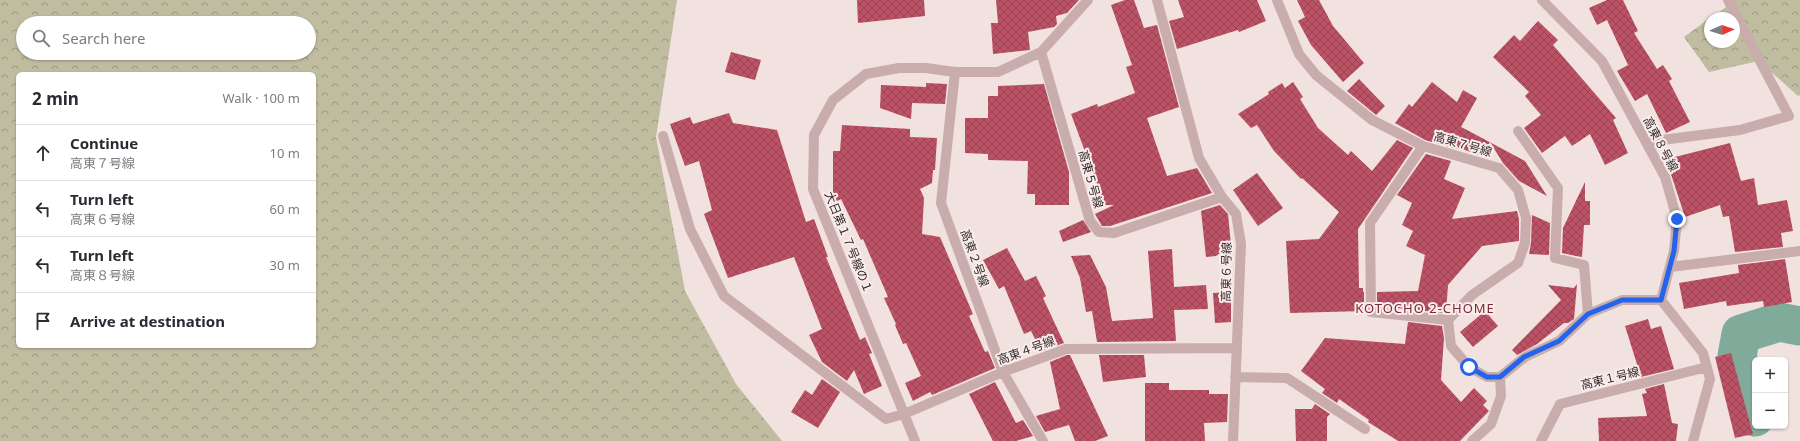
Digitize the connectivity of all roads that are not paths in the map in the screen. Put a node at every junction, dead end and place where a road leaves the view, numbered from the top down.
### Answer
1 (1088, 0) edge
2 (1157, 0) edge
3 (1277, 0) edge
4 (1542, 0) edge
5 (1728, 0) edge
6 (1041, 52) junction
7 (955, 72) junction
8 (1518, 131) dead end
9 (662, 136) dead end
10 (1646, 142) junction
11 (1423, 146) junction
12 (1222, 197) junction
13 (1800, 251) edge
14 (1670, 267) junction
15 (1661, 300) junction
16 (1588, 314) junction
17 (1448, 320) junction
18 (1237, 348) junction
19 (1706, 367) junction
20 (1003, 372) junction
21 (1235, 377) junction
22 (1500, 377) junction
23 (904, 414) junction
24 (1365, 429) dead end
25 (915, 441) edge
26 (1043, 441) edge
27 (1233, 441) edge
28 (1472, 441) edge
29 (1541, 441) edge
30 (1693, 441) edge

1 - 6 street, 大日第１７号線の１
2 - 12 street, 高東６号線
3 - 11 street, 高東７号線
4 - 10 street, 高東８号線
5 - 10 street
6 - 7 street, 大日第１７号線の１
6 - 12 street, 高東５号線
7 - 20 street, 高東２号線
7 - 23 street, 大日第１７号線の１
8 - 16 street
9 - 23 street, 高東４号線
10 - 14 street, 高東８号線
11 - 17 street
11 - 17 street, 高東７号線
12 - 18 street, 高東６号線
13 - 14 street
14 - 15 street, 高東８号線
15 - 16 street
15 - 19 street
16 - 22 street
17 - 22 street
18 - 20 street, 高東４号線
18 - 21 street, 高東６号線
19 - 29 street, 高東１号線
19 - 30 street
20 - 23 street, 高東４号線
20 - 26 street, 高東２号線
21 - 24 street
21 - 27 street, 高東６号線
22 - 28 street
23 - 25 street, 大日第１７号線の１

